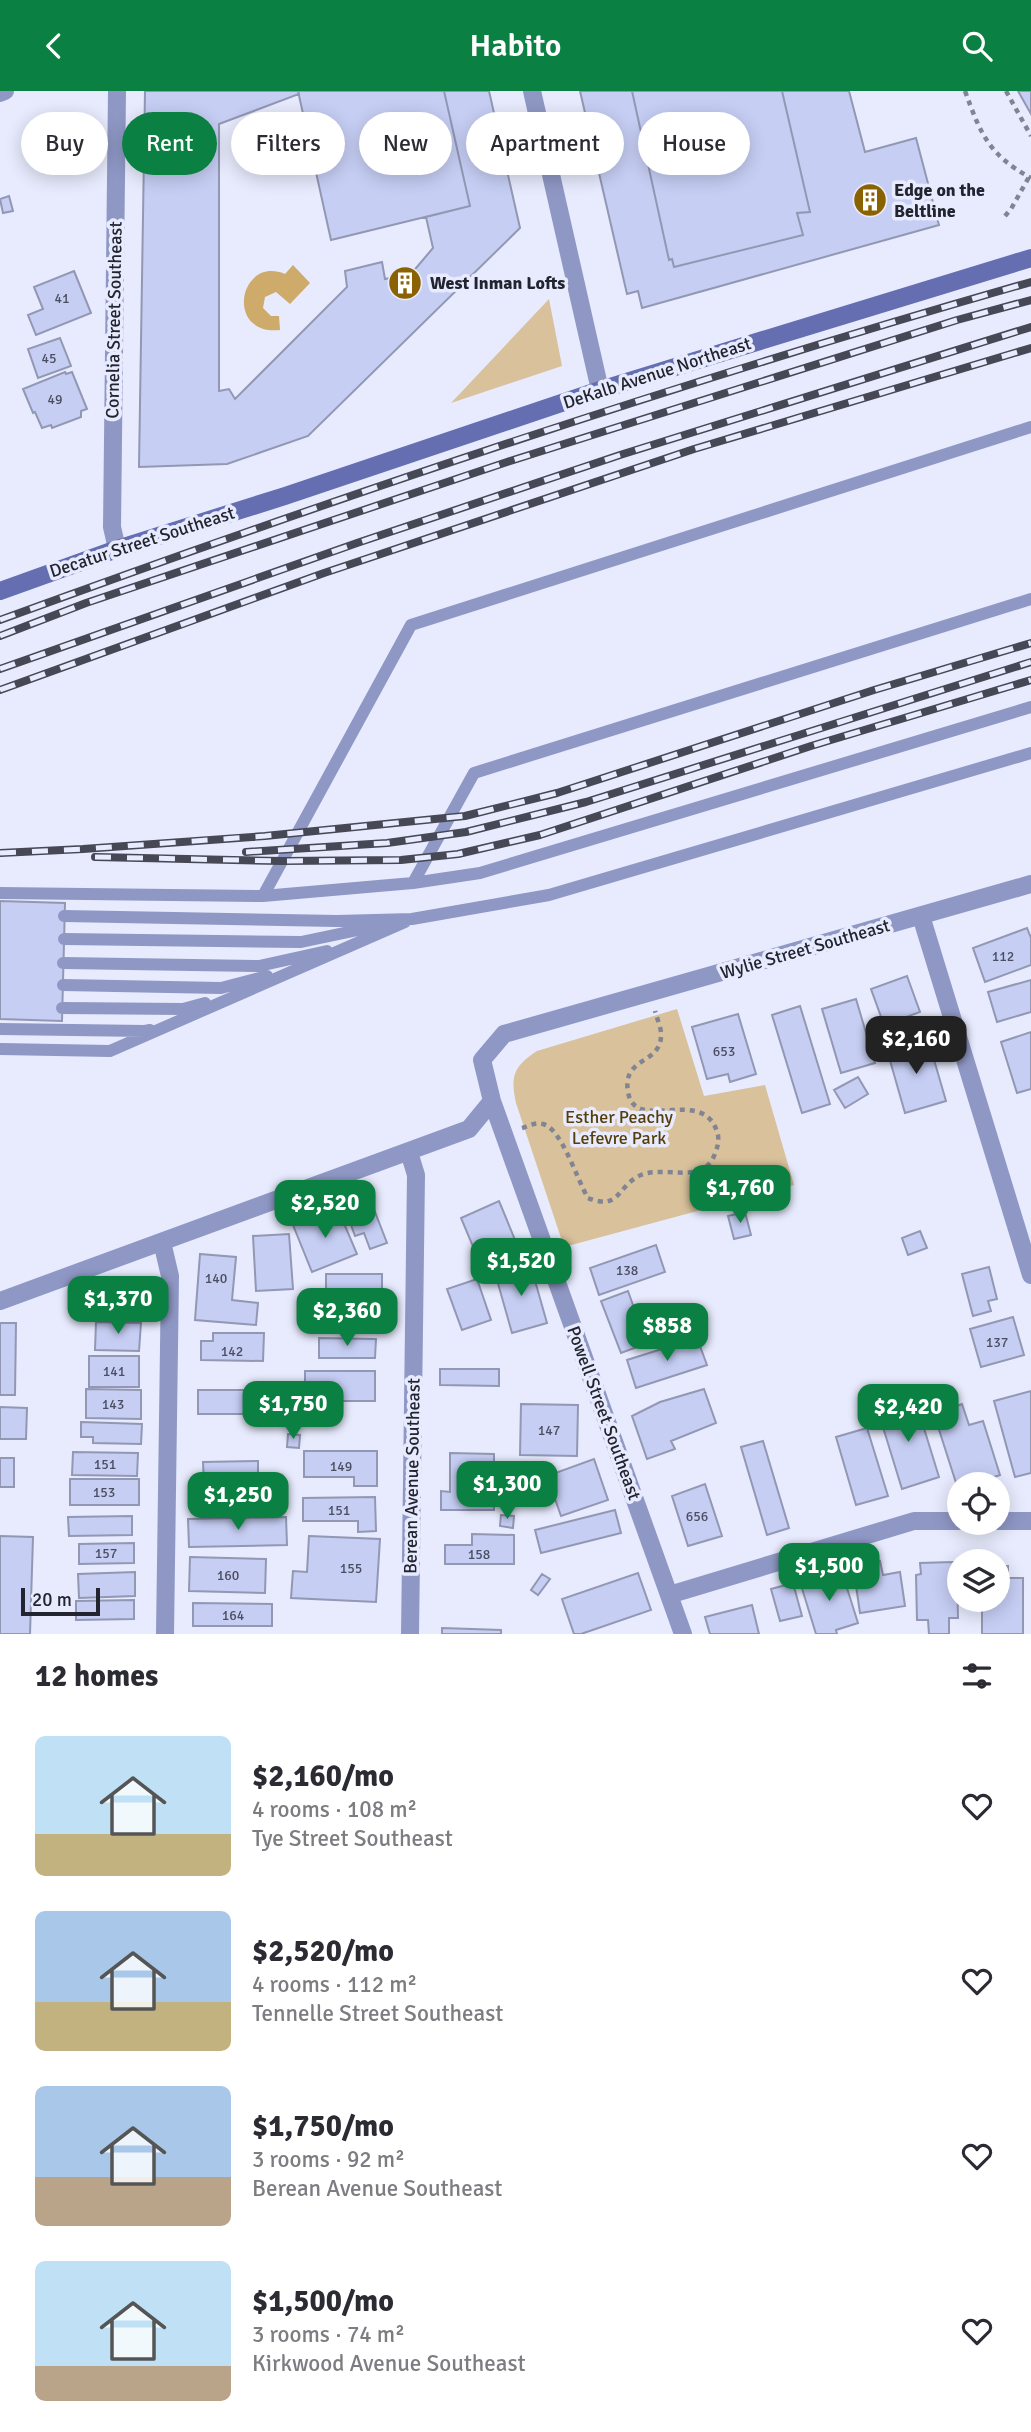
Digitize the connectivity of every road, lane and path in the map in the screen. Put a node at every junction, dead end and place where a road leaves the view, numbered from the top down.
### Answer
1 (5, 91) edge
2 (117, 91) edge
3 (532, 91) edge
4 (965, 91) edge
5 (1006, 91) edge
6 (0, 93) edge
7 (1031, 136) edge
8 (1030, 177) edge
9 (1005, 216) dead end
10 (1031, 258) edge
11 (600, 390) junction
12 (1031, 427) edge
13 (285, 496) joint
14 (117, 549) junction
15 (0, 591) edge
16 (1031, 599) edge
17 (1031, 707) edge
18 (1031, 753) edge
19 (413, 883) junction
20 (1031, 884) edge
21 (0, 893) edge
22 (263, 896) junction
23 (64, 916) dead end
24 (921, 916) junction
25 (412, 919) junction
26 (64, 939) dead end
27 (356, 945) junction
28 (63, 963) dead end
29 (302, 968) junction
30 (63, 985) dead end
31 (252, 989) junction
32 (62, 1008) dead end
33 (655, 1010) dead end
34 (202, 1011) junction
35 (579, 1014) joint
36 (0, 1029) edge
37 (0, 1049) edge
38 (492, 1101) junction
39 (521, 1129) dead end
40 (409, 1152) junction
41 (162, 1242) junction
42 (1031, 1275) edge
43 (0, 1301) edge
44 (947, 1521) edge
45 (1010, 1521) edge
46 (1031, 1521) edge
47 (669, 1595) junction
48 (164, 1634) edge
49 (410, 1634) edge
50 (683, 1634) edge

1 - 6 street
2 - 14 street, Cornelia Street Southeast
3 - 11 street
4 - 8 path
5 - 7 path
8 - 9 path
10 - 11 main road, DeKalb Avenue Northeast
11 - 13 main road, DeKalb Avenue Northeast
12 - 22 lane
13 - 14 main road, Decatur Street Southeast
14 - 15 main road, Decatur Street Southeast
16 - 19 lane
17 - 19 lane
18 - 25 lane
19 - 22 lane
20 - 24 street, Wylie Street Southeast
21 - 22 lane
23 - 25 lane
24 - 35 street, Wylie Street Southeast
24 - 42 street
25 - 26 lane
25 - 27 lane
27 - 28 lane
27 - 29 lane
29 - 30 lane
29 - 31 lane
31 - 32 lane
31 - 34 lane
33 - 39 path
34 - 36 lane
34 - 37 lane
35 - 38 street, Powell Street Southeast
38 - 40 street
38 - 47 street, Powell Street Southeast
40 - 41 street
40 - 49 street, Berean Avenue Southeast
41 - 43 street
41 - 48 street
44 - 47 street
45 - 46 street
47 - 50 street, Powell Street Southeast

